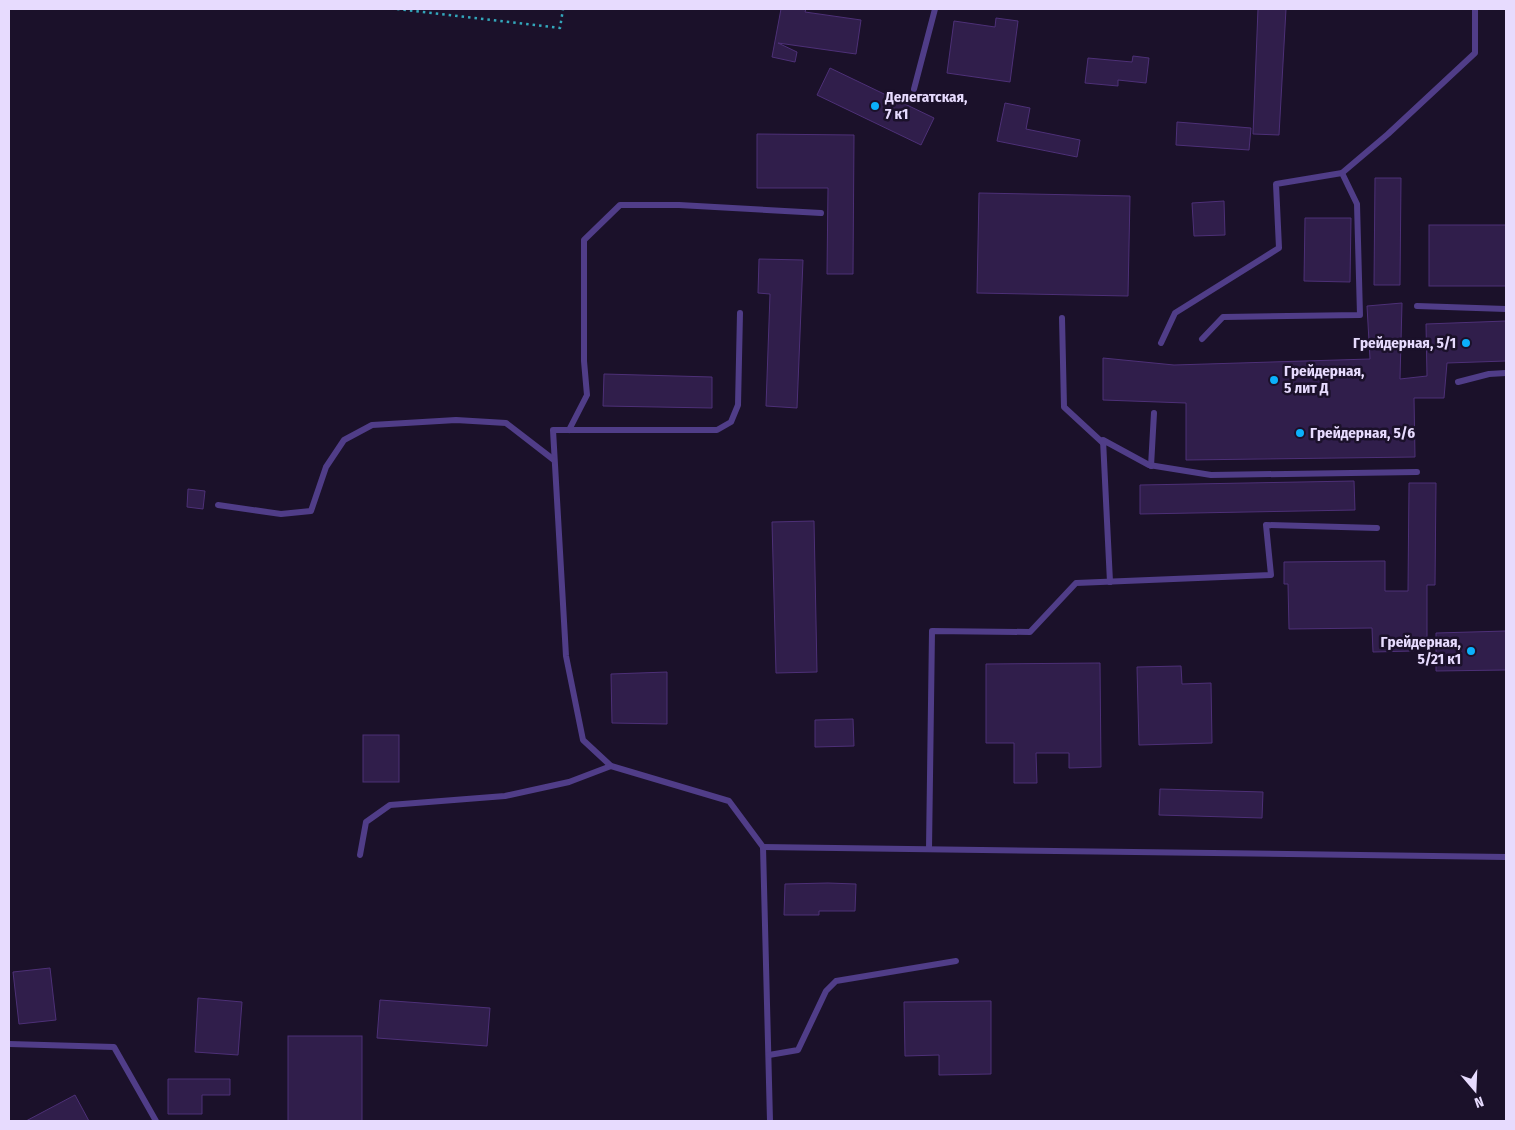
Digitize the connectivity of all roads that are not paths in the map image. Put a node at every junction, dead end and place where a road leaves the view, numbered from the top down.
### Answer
1 (936, 9) edge
2 (1475, 9) edge
3 (914, 89) dead end
4 (1342, 173) junction
5 (821, 213) dead end
6 (1417, 306) dead end
7 (1506, 309) edge
8 (740, 313) dead end
9 (1062, 318) dead end
10 (1202, 339) dead end
11 (1161, 343) dead end
12 (1506, 374) edge
13 (1458, 382) dead end
14 (1154, 413) dead end
15 (569, 430) junction
16 (1103, 444) junction
17 (554, 460) junction
18 (1151, 466) junction
19 (1417, 472) dead end
20 (218, 505) dead end
21 (1377, 528) dead end
22 (1110, 582) junction
23 (610, 766) junction
24 (763, 847) junction
25 (929, 849) junction
26 (360, 855) dead end
27 (1506, 858) edge
28 (956, 961) dead end
29 (9, 1044) edge
30 (769, 1055) junction
31 (156, 1121) edge
32 (770, 1121) edge

1 - 3 lane
2 - 4 lane
4 - 10 lane
4 - 11 lane
5 - 15 lane
6 - 7 lane
8 - 15 lane
9 - 16 lane
12 - 13 lane
14 - 18 lane
15 - 17 lane
16 - 18 lane
16 - 22 lane
17 - 20 lane
17 - 23 lane
18 - 19 lane
21 - 22 lane
22 - 25 lane
23 - 24 lane
23 - 26 lane
24 - 25 lane
24 - 30 lane
25 - 27 lane
28 - 30 lane
29 - 31 lane
30 - 32 lane

